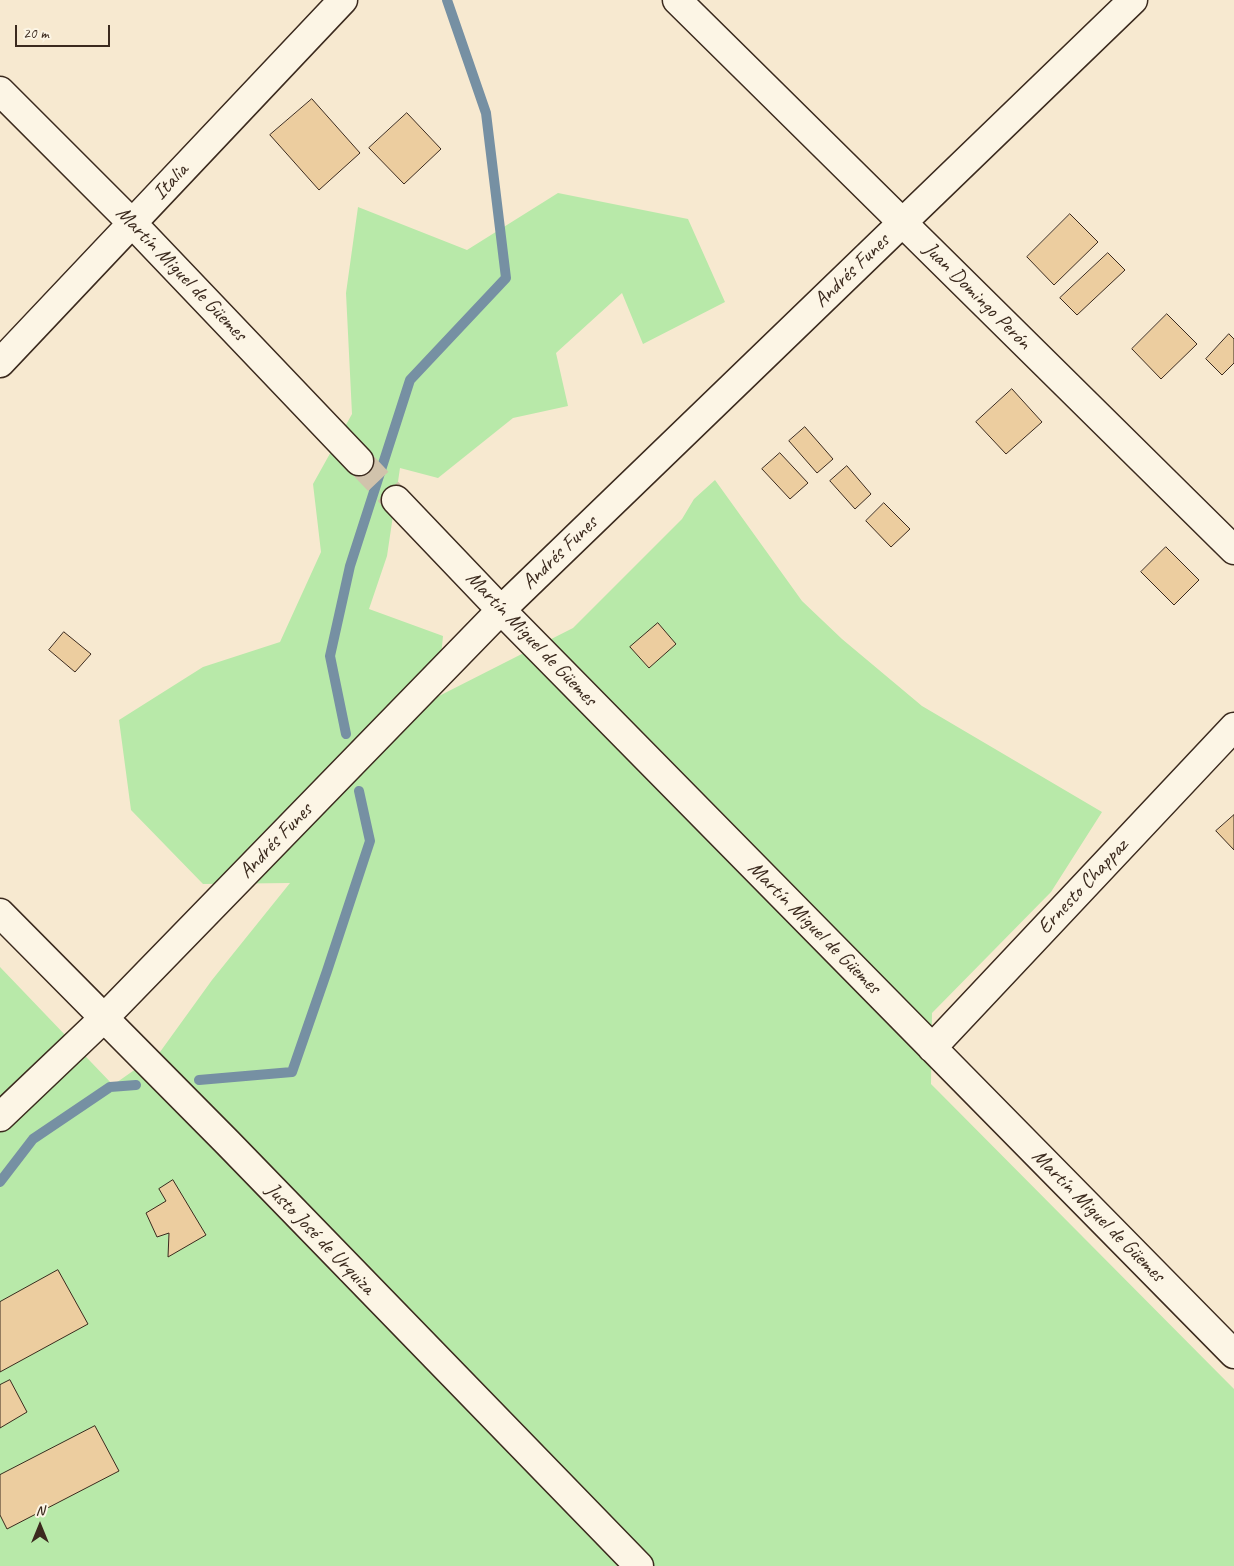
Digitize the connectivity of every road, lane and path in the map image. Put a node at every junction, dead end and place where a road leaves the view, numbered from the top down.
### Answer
1 (343, 0) edge
2 (677, 0) edge
3 (1133, 0) edge
4 (0, 91) edge
5 (902, 222) junction
6 (132, 223) junction
7 (0, 364) edge
8 (359, 461) tunnel mouth
9 (396, 500) tunnel mouth
10 (1234, 550) edge
11 (501, 610) junction
12 (1234, 727) edge
13 (0, 913) edge
14 (104, 1018) junction
15 (932, 1048) junction
16 (0, 1117) edge
17 (1234, 1354) edge
18 (639, 1566) edge

1 - 6 street, Italia
2 - 5 street, Juan Domingo Perón
3 - 5 street, Andrés Funes
4 - 6 street, Martín Miguel de Güemes
5 - 10 street, Juan Domingo Perón
5 - 11 street, Andrés Funes
6 - 7 street, Italia
6 - 8 street, Martín Miguel de Güemes
9 - 11 street, Martín Miguel de Güemes
11 - 14 street, Andrés Funes
11 - 15 street, Martín Miguel de Güemes
12 - 15 street, Ernesto Chappaz
13 - 14 street, Justo José de Urquiza
14 - 16 street, Andrés Funes
14 - 18 street, Justo José de Urquiza
15 - 17 street, Martín Miguel de Güemes

